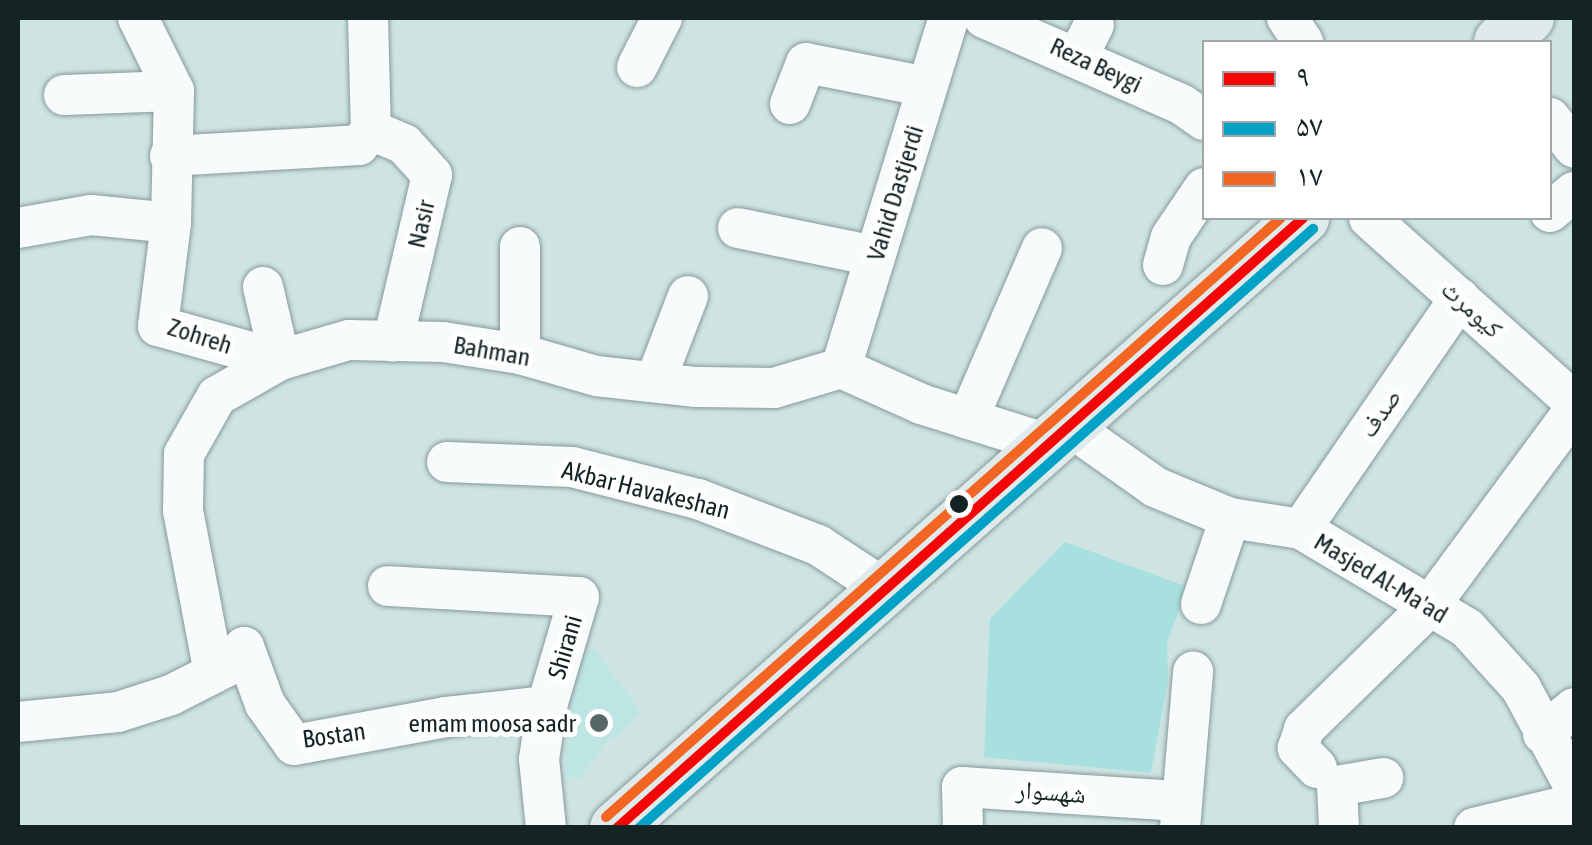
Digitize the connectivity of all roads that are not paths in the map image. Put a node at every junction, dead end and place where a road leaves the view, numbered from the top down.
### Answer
1 (138, 18) edge
2 (368, 18) edge
3 (948, 18) edge
4 (984, 18) edge
5 (1286, 18) edge
6 (1528, 18) edge
7 (657, 19) edge
8 (1301, 40) edge
9 (1502, 40) edge
10 (637, 67) dead end
11 (927, 86) junction
12 (174, 90) junction
13 (64, 95) dead end
14 (790, 104) dead end
15 (1202, 119) edge
16 (1552, 120) edge
17 (370, 130) junction
18 (1574, 148) edge
19 (170, 156) junction
20 (1202, 191) edge
21 (1574, 192) edge
22 (1552, 210) edge
23 (1301, 220) edge
24 (1371, 220) edge
25 (170, 223) junction
26 (18, 228) edge
27 (738, 228) dead end
28 (520, 247) dead end
29 (1042, 248) dead end
30 (875, 256) junction
31 (1163, 265) dead end
32 (263, 287) dead end
33 (688, 296) dead end
34 (1460, 298) junction
35 (393, 341) junction
36 (520, 354) junction
37 (280, 360) junction
38 (841, 368) junction
39 (655, 382) junction
40 (1574, 402) edge
41 (1574, 411) edge
42 (968, 419) junction
43 (1059, 435) junction
44 (448, 462) dead end
45 (1230, 518) junction
46 (1300, 529) junction
47 (388, 586) dead end
48 (885, 589) junction
49 (1200, 604) dead end
50 (1428, 608) junction
51 (1193, 672) dead end
52 (214, 673) junction
53 (547, 706) junction
54 (1574, 708) edge
55 (18, 722) edge
56 (1543, 734) junction
57 (1317, 768) dead end
58 (1382, 778) dead end
59 (1574, 786) edge
60 (1574, 804) edge
61 (1181, 814) edge
62 (546, 828) edge
63 (616, 828) edge
64 (962, 828) edge
65 (1339, 828) edge
66 (1474, 828) edge

1 - 12 street
2 - 17 street
3 - 11 street, Vahid Dastjerdi
4 - 15 street, Reza Beygi
5 - 8 street
6 - 9 main road
7 - 10 street
11 - 14 street
11 - 30 street, Vahid Dastjerdi
12 - 13 street
12 - 19 street
16 - 18 street
17 - 19 street
17 - 35 street, Nasir
19 - 25 street
20 - 31 street
21 - 22 street
23 - 43 main road
24 - 34 street, کیومرث
25 - 26 street
25 - 37 street, Zohreh
27 - 30 street
28 - 36 street
29 - 42 street
30 - 38 street, Vahid Dastjerdi
32 - 37 street
33 - 39 street
34 - 40 street, کیومرث
34 - 46 street, صدف
35 - 36 street, Bahman
35 - 37 street, Bahman
36 - 39 street, Bahman
37 - 52 street, Bahman
38 - 39 street, Bahman
38 - 42 street
41 - 50 street
42 - 43 street
43 - 45 street, Masjed Al-Ma'ad
43 - 48 main road
44 - 48 street, Akbar Havakeshan
45 - 46 street, Masjed Al-Ma'ad
45 - 49 street
46 - 50 street, Masjed Al-Ma'ad
47 - 53 street, Shirani
48 - 63 main road
50 - 56 street, Masjed Al-Ma'ad
50 - 57 street
51 - 61 street
52 - 53 street, Bostan
52 - 55 street, Bostan
53 - 62 street, Shirani
54 - 56 street
56 - 59 street, Masjed Al-Ma'ad
58 - 65 street
60 - 66 street
61 - 64 street, شهسوار

